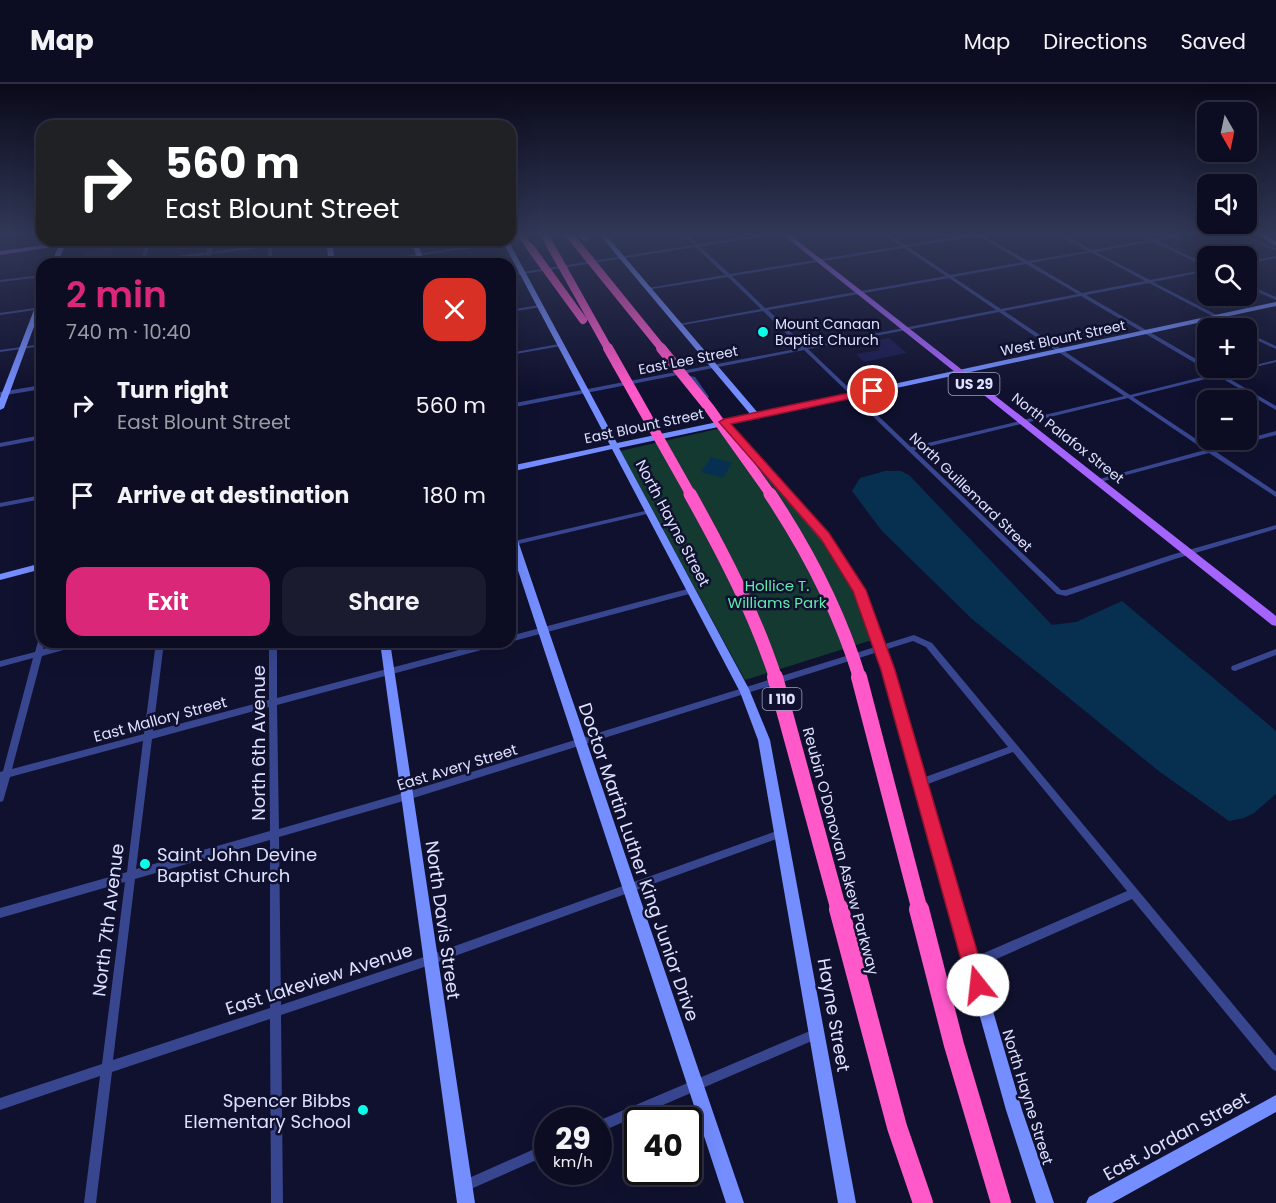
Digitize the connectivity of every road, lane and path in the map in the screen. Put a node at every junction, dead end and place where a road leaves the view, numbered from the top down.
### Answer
1 (529, 286) edge
2 (558, 286) edge
3 (573, 286) edge
4 (609, 286) edge
5 (622, 286) edge
6 (646, 286) edge
7 (665, 286) edge
8 (739, 286) edge
9 (852, 286) edge
10 (892, 286) edge
11 (965, 286) edge
12 (1067, 286) edge
13 (1127, 286) edge
14 (1157, 286) edge
15 (648, 289) junction
16 (1257, 291) edge
17 (859, 292) junction
18 (1082, 295) junction
19 (1276, 302) edge
20 (538, 306) junction
21 (36, 309) edge
22 (516, 310) edge
23 (763, 310) junction
24 (1000, 310) junction
25 (0, 314) edge
26 (36, 317) edge
27 (1216, 317) junction
28 (679, 325) junction
29 (906, 329) junction
30 (1146, 332) junction
31 (1257, 338) edge
32 (560, 345) junction
33 (36, 346) edge
34 (23, 348) junction
35 (1276, 348) edge
36 (804, 349) junction
37 (1060, 350) junction
38 (0, 351) edge
39 (516, 353) edge
40 (1276, 361) edge
41 (1197, 362) edge
42 (1257, 366) edge
43 (714, 367) junction
44 (960, 372) junction
45 (677, 375) junction
46 (1207, 378) edge
47 (1224, 378) edge
48 (36, 388) edge
49 (584, 392) junction
50 (3, 394) edge
51 (852, 395) junction
52 (1129, 397) junction
53 (516, 405) edge
54 (0, 408) edge
55 (1276, 408) edge
56 (642, 410) junction
57 (756, 416) junction
58 (724, 422) junction
59 (1023, 422) junction
60 (1276, 433) edge
61 (36, 438) edge
62 (0, 445) edge
63 (614, 447) junction
64 (909, 449) junction
65 (1211, 451) junction
66 (516, 468) edge
67 (1098, 481) junction
68 (1276, 495) edge
69 (36, 497) edge
70 (0, 505) edge
71 (649, 512) junction
72 (1276, 527) edge
73 (516, 539) edge
74 (516, 554) edge
75 (1190, 554) junction
76 (36, 568) edge
77 (0, 577) edge
78 (691, 591) junction
79 (1276, 622) edge
80 (543, 631) junction
81 (516, 638) edge
82 (40, 648) edge
83 (53, 648) edge
84 (159, 648) edge
85 (273, 648) edge
86 (386, 648) edge
87 (478, 648) edge
88 (881, 648) junction
89 (39, 651) junction
90 (1276, 652) edge
91 (0, 664) edge
92 (1235, 668) dead end
93 (390, 672) junction
94 (745, 692) junction
95 (274, 703) junction
96 (148, 736) junction
97 (580, 743) junction
98 (1014, 748) junction
99 (3, 775) edge
100 (920, 783) junction
101 (407, 796) junction
102 (0, 798) edge
103 (782, 833) junction
104 (275, 834) junction
105 (131, 874) junction
106 (629, 888) junction
107 (1134, 894) junction
108 (0, 913) edge
109 (430, 960) junction
110 (972, 964) junction
111 (276, 1011) junction
112 (817, 1033) junction
113 (1276, 1065) edge
114 (106, 1068) junction
115 (695, 1084) junction
116 (1276, 1103) edge
117 (0, 1104) edge
118 (612, 1121) edge
119 (534, 1155) edge
120 (464, 1186) junction
121 (90, 1203) edge
122 (277, 1203) edge
123 (466, 1203) edge
124 (735, 1203) edge
125 (847, 1203) edge
126 (923, 1203) edge
127 (1001, 1203) edge
128 (1045, 1203) edge
129 (1095, 1203) edge

1 - 20 street, North Hayne Street
2 - 56 highway, bridge
3 - 56 highway, Reubin O'Donovan Askew Parkway / I 110, bridge
4 - 45 highway, bridge
5 - 45 highway, bridge
6 - 15 street
7 - 15 street
8 - 23 street, North Guillemard Street
9 - 17 main road, North Palafox Street / US 29
10 - 17 street
11 - 24 street
12 - 18 street
13 - 18 street, East Lee Street
14 - 27 street
15 - 28 street
16 - 19 street
17 - 23 street
17 - 29 main road, North Palafox Street / US 29
18 - 24 street, East Lee Street
18 - 30 street
19 - 27 street, West Blount Street
20 - 22 street
20 - 32 street, North Hayne Street
21 - 25 street
23 - 28 street
23 - 36 street, North Guillemard Street
24 - 29 street, East Lee Street
24 - 37 street
26 - 34 street
27 - 30 street, West Blount Street
28 - 43 street
29 - 36 street, East Lee Street
29 - 44 main road, North Palafox Street / US 29
30 - 37 street, West Blount Street
30 - 41 street
31 - 35 street
32 - 39 street
32 - 49 street, North Hayne Street
33 - 34 street
34 - 38 street
34 - 50 street
36 - 43 street, East Lee Street
36 - 51 street, North Guillemard Street
37 - 44 street, West Blount Street
37 - 52 street
40 - 42 street
43 - 45 street, East Lee Street
43 - 57 street
44 - 51 street, East Blount Street
44 - 59 main road, North Palafox Street / US 29
45 - 49 street, East Lee Street
45 - 58 street, North Hayne Street
45 - 127 highway, bridge
46 - 52 street
47 - 55 street
48 - 50 street
49 - 53 street, East Lee Street
49 - 63 street, North Hayne Street
50 - 54 street
51 - 57 street, East Blount Street
51 - 64 street, North Guillemard Street
52 - 59 street
52 - 65 street
56 - 126 highway, Reubin O'Donovan Askew Parkway / I 110, bridge
57 - 58 street, East Blount Street
58 - 63 street, East Blount Street
58 - 88 street, North Hayne Street
59 - 64 street
59 - 67 main road, North Palafox Street / US 29
60 - 65 street
61 - 62 street
63 - 66 street, East Blount Street
63 - 71 street, North Hayne Street
64 - 75 street, North Guillemard Street
65 - 67 street
65 - 68 street
67 - 75 main road, North Palafox Street / US 29
69 - 70 street
71 - 73 street
71 - 78 street, North Hayne Street
72 - 75 street
74 - 80 street, Doctor Martin Luther King Junior Drive
75 - 79 main road, North Palafox Street / US 29
76 - 77 street
78 - 80 street
78 - 94 street, North Hayne Street
80 - 81 street
80 - 97 street, Doctor Martin Luther King Junior Drive
82 - 89 street
83 - 89 street
84 - 96 street, North 7th Avenue
85 - 95 street, North 6th Avenue
86 - 93 street, North Davis Street
87 - 93 street, East Mallory Street
88 - 94 street, East Avery Street
88 - 98 street, East Avery Street
88 - 100 street, North Hayne Street
89 - 91 street
89 - 99 street
90 - 92 street
93 - 95 street, East Mallory Street
93 - 101 street, North Davis Street
94 - 97 street, East Avery Street
94 - 103 street, North Hayne Street
95 - 96 street, East Mallory Street
95 - 104 street, North 6th Avenue
96 - 99 street, East Mallory Street
96 - 105 street, North 7th Avenue
97 - 101 street, East Avery Street
97 - 106 street, Doctor Martin Luther King Junior Drive
98 - 100 street
98 - 107 street
99 - 102 street
100 - 110 street, North Hayne Street
101 - 104 street, East Avery Street
101 - 109 street, North Davis Street
103 - 106 street, East Lakeview Avenue
103 - 112 street, Hayne Street
104 - 105 street, East Avery Street
104 - 111 street, North 6th Avenue
105 - 108 street, East Avery Street
105 - 114 street, North 7th Avenue
106 - 109 street, East Lakeview Avenue
106 - 115 street, Doctor Martin Luther King Junior Drive
107 - 110 street
107 - 113 street
109 - 111 street, East Lakeview Avenue
109 - 120 street, North Davis Street
110 - 128 street, North Hayne Street
111 - 114 street, East Lakeview Avenue
111 - 122 street, North 6th Avenue
112 - 115 street
112 - 125 street, Hayne Street
114 - 117 street, East Lakeview Avenue
114 - 121 street, North 7th Avenue
115 - 118 street
115 - 124 street, Doctor Martin Luther King Junior Drive
116 - 129 street, East Jordan Street
119 - 120 street
120 - 123 street, North Davis Street

